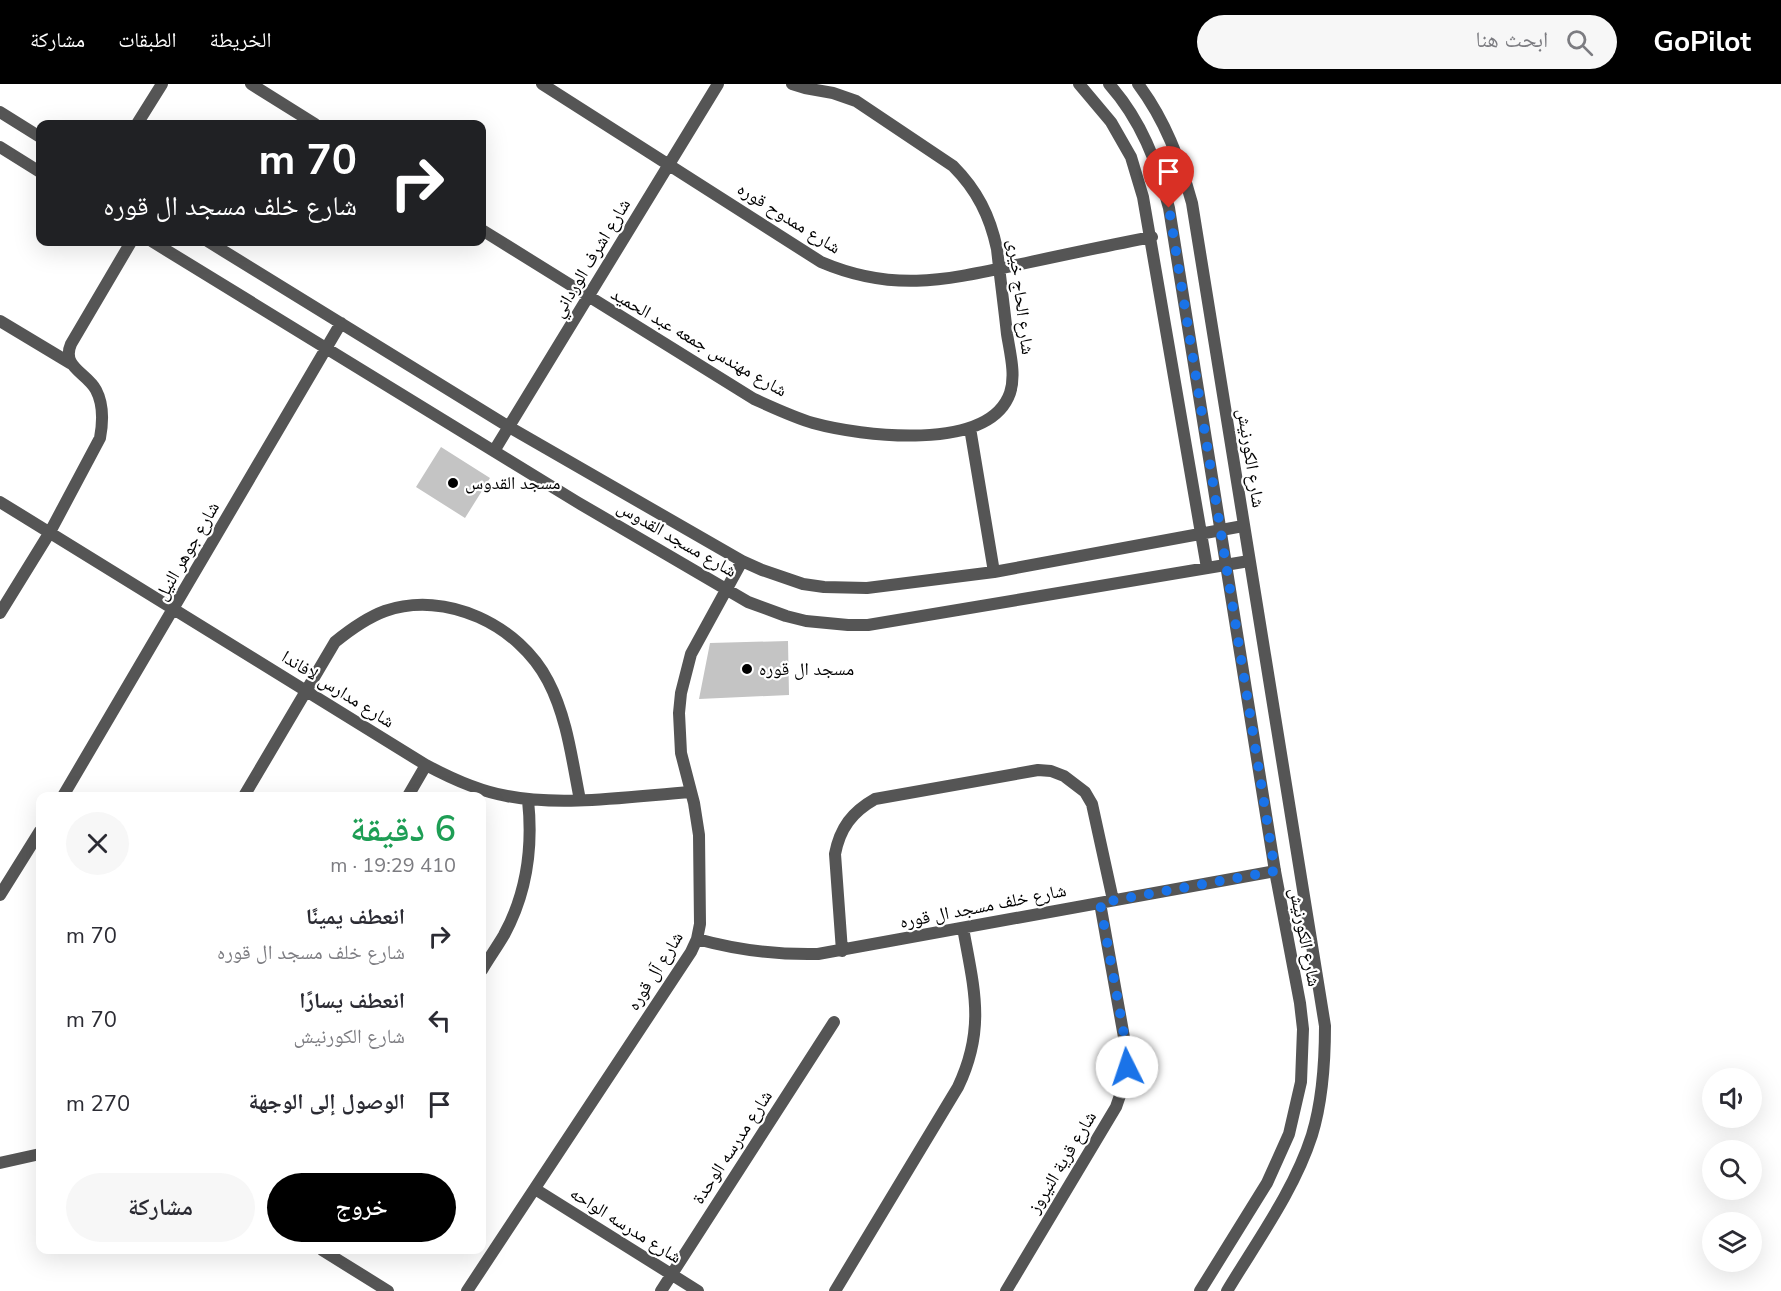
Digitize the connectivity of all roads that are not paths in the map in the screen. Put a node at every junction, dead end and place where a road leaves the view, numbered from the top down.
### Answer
1 (162, 84) edge
2 (251, 84) edge
3 (542, 84) edge
4 (718, 84) edge
5 (792, 84) edge
6 (1079, 84) edge
7 (1109, 84) edge
8 (1138, 84) edge
9 (0, 112) edge
10 (140, 120) edge
11 (309, 120) edge
12 (36, 134) edge
13 (0, 147) edge
14 (669, 164) junction
15 (36, 170) edge
16 (486, 233) edge
17 (1152, 237) junction
18 (129, 246) edge
19 (160, 246) edge
20 (216, 246) edge
21 (999, 269) junction
22 (588, 298) junction
23 (0, 321) edge
24 (341, 323) junction
25 (327, 348) junction
26 (70, 363) junction
27 (509, 427) junction
28 (970, 428) junction
29 (494, 451) junction
30 (0, 502) edge
31 (1243, 526) junction
32 (1220, 531) junction
33 (50, 532) junction
34 (1202, 534) junction
35 (742, 561) junction
36 (1249, 561) junction
37 (1225, 565) junction
38 (1207, 568) junction
39 (994, 572) junction
40 (726, 589) junction
41 (174, 609) junction
42 (0, 613) edge
43 (305, 690) junction
44 (426, 765) junction
45 (65, 792) edge
46 (246, 792) edge
47 (410, 792) edge
48 (691, 792) junction
49 (528, 800) junction
50 (580, 800) junction
51 (36, 837) edge
52 (1275, 871) junction
53 (0, 895) edge
54 (1113, 900) junction
55 (1100, 903) junction
56 (963, 928) junction
57 (697, 939) junction
58 (842, 951) junction
59 (486, 964) edge
60 (834, 1022) dead end
61 (36, 1155) edge
62 (0, 1163) edge
63 (535, 1189) junction
64 (328, 1254) edge
65 (671, 1274) junction
66 (388, 1291) edge
67 (467, 1291) edge
68 (661, 1291) edge
69 (698, 1291) edge
70 (835, 1291) edge
71 (1006, 1291) edge
72 (1200, 1291) edge
73 (1227, 1291) edge

1 - 10 street
2 - 11 street
3 - 14 street, شارع ممدوح قوره
4 - 14 street, شارع اشرف الورداني
5 - 21 street, شارع الحاج خيرى
6 - 17 street
7 - 32 street, شارع الكورنيش
8 - 31 street, شارع الكورنيش
9 - 12 street
13 - 15 street
14 - 21 street, شارع ممدوح قوره
14 - 22 street, شارع اشرف الورداني
16 - 22 street, شارع مهندس جمعه عبد الحميد
17 - 21 street, شارع ممدوح قوره
17 - 34 street
18 - 26 street
19 - 25 street, شارع مسجد القدوس
20 - 24 street, شارع مسجد القدوس
21 - 28 street, شارع الحاج خيرى
22 - 27 street, شارع اشرف الورداني
22 - 28 street, شارع مهندس جمعه عبد الحميد
23 - 26 street
24 - 25 street, شارع جوهر النيل
24 - 27 street, شارع مسجد القدوس
25 - 29 street, شارع مسجد القدوس
25 - 41 street, شارع جوهر النيل
26 - 33 street
27 - 29 street, شارع اشرف الورداني
27 - 35 street, شارع مسجد القدوس
28 - 39 street
29 - 40 street, شارع مسجد القدوس
30 - 33 street, شارع مدارس لافاندا
31 - 32 street, شارع مسجد القدوس
31 - 36 street, شارع الكورنيش
32 - 34 street, شارع مسجد القدوس
32 - 37 street, شارع الكورنيش
33 - 41 street, شارع مدارس لافاندا
33 - 42 street
34 - 38 street
34 - 39 street, شارع مسجد القدوس
35 - 39 street, شارع مسجد القدوس
35 - 40 street, شارع آل قوره
36 - 37 street, شارع مسجد القدوس
36 - 73 street, شارع الكورنيش
37 - 38 street, شارع مسجد القدوس
37 - 52 street, شارع الكورنيش
38 - 40 street, شارع مسجد القدوس
40 - 48 street, شارع آل قوره
41 - 43 street, شارع مدارس لافاندا
41 - 45 street, شارع جوهر النيل
43 - 44 street, شارع مدارس لافاندا
43 - 46 street
43 - 50 street
44 - 47 street
44 - 49 street, شارع مدارس لافاندا
48 - 50 street, شارع مدارس لافاندا
48 - 57 street, شارع آل قوره
49 - 50 street, شارع مدارس لافاندا
49 - 59 street
51 - 53 street
52 - 54 street, شارع خلف مسجد ال قوره
52 - 72 street, شارع الكورنيش
54 - 55 street, شارع خلف مسجد ال قوره
54 - 58 street
55 - 56 street, شارع خلف مسجد ال قوره
55 - 71 street, شارع قرية النيروز
56 - 58 street, شارع خلف مسجد ال قوره
56 - 70 street
57 - 58 street, شارع خلف مسجد ال قوره
57 - 63 street, شارع آل قوره
60 - 65 street, شارع مدرسه الوحدة
61 - 62 street
63 - 65 street, شارع مدرسه الواحه
63 - 67 street, شارع آل قوره
64 - 66 street
65 - 68 street, شارع مدرسه الوحدة
65 - 69 street, شارع مدرسه الواحه

